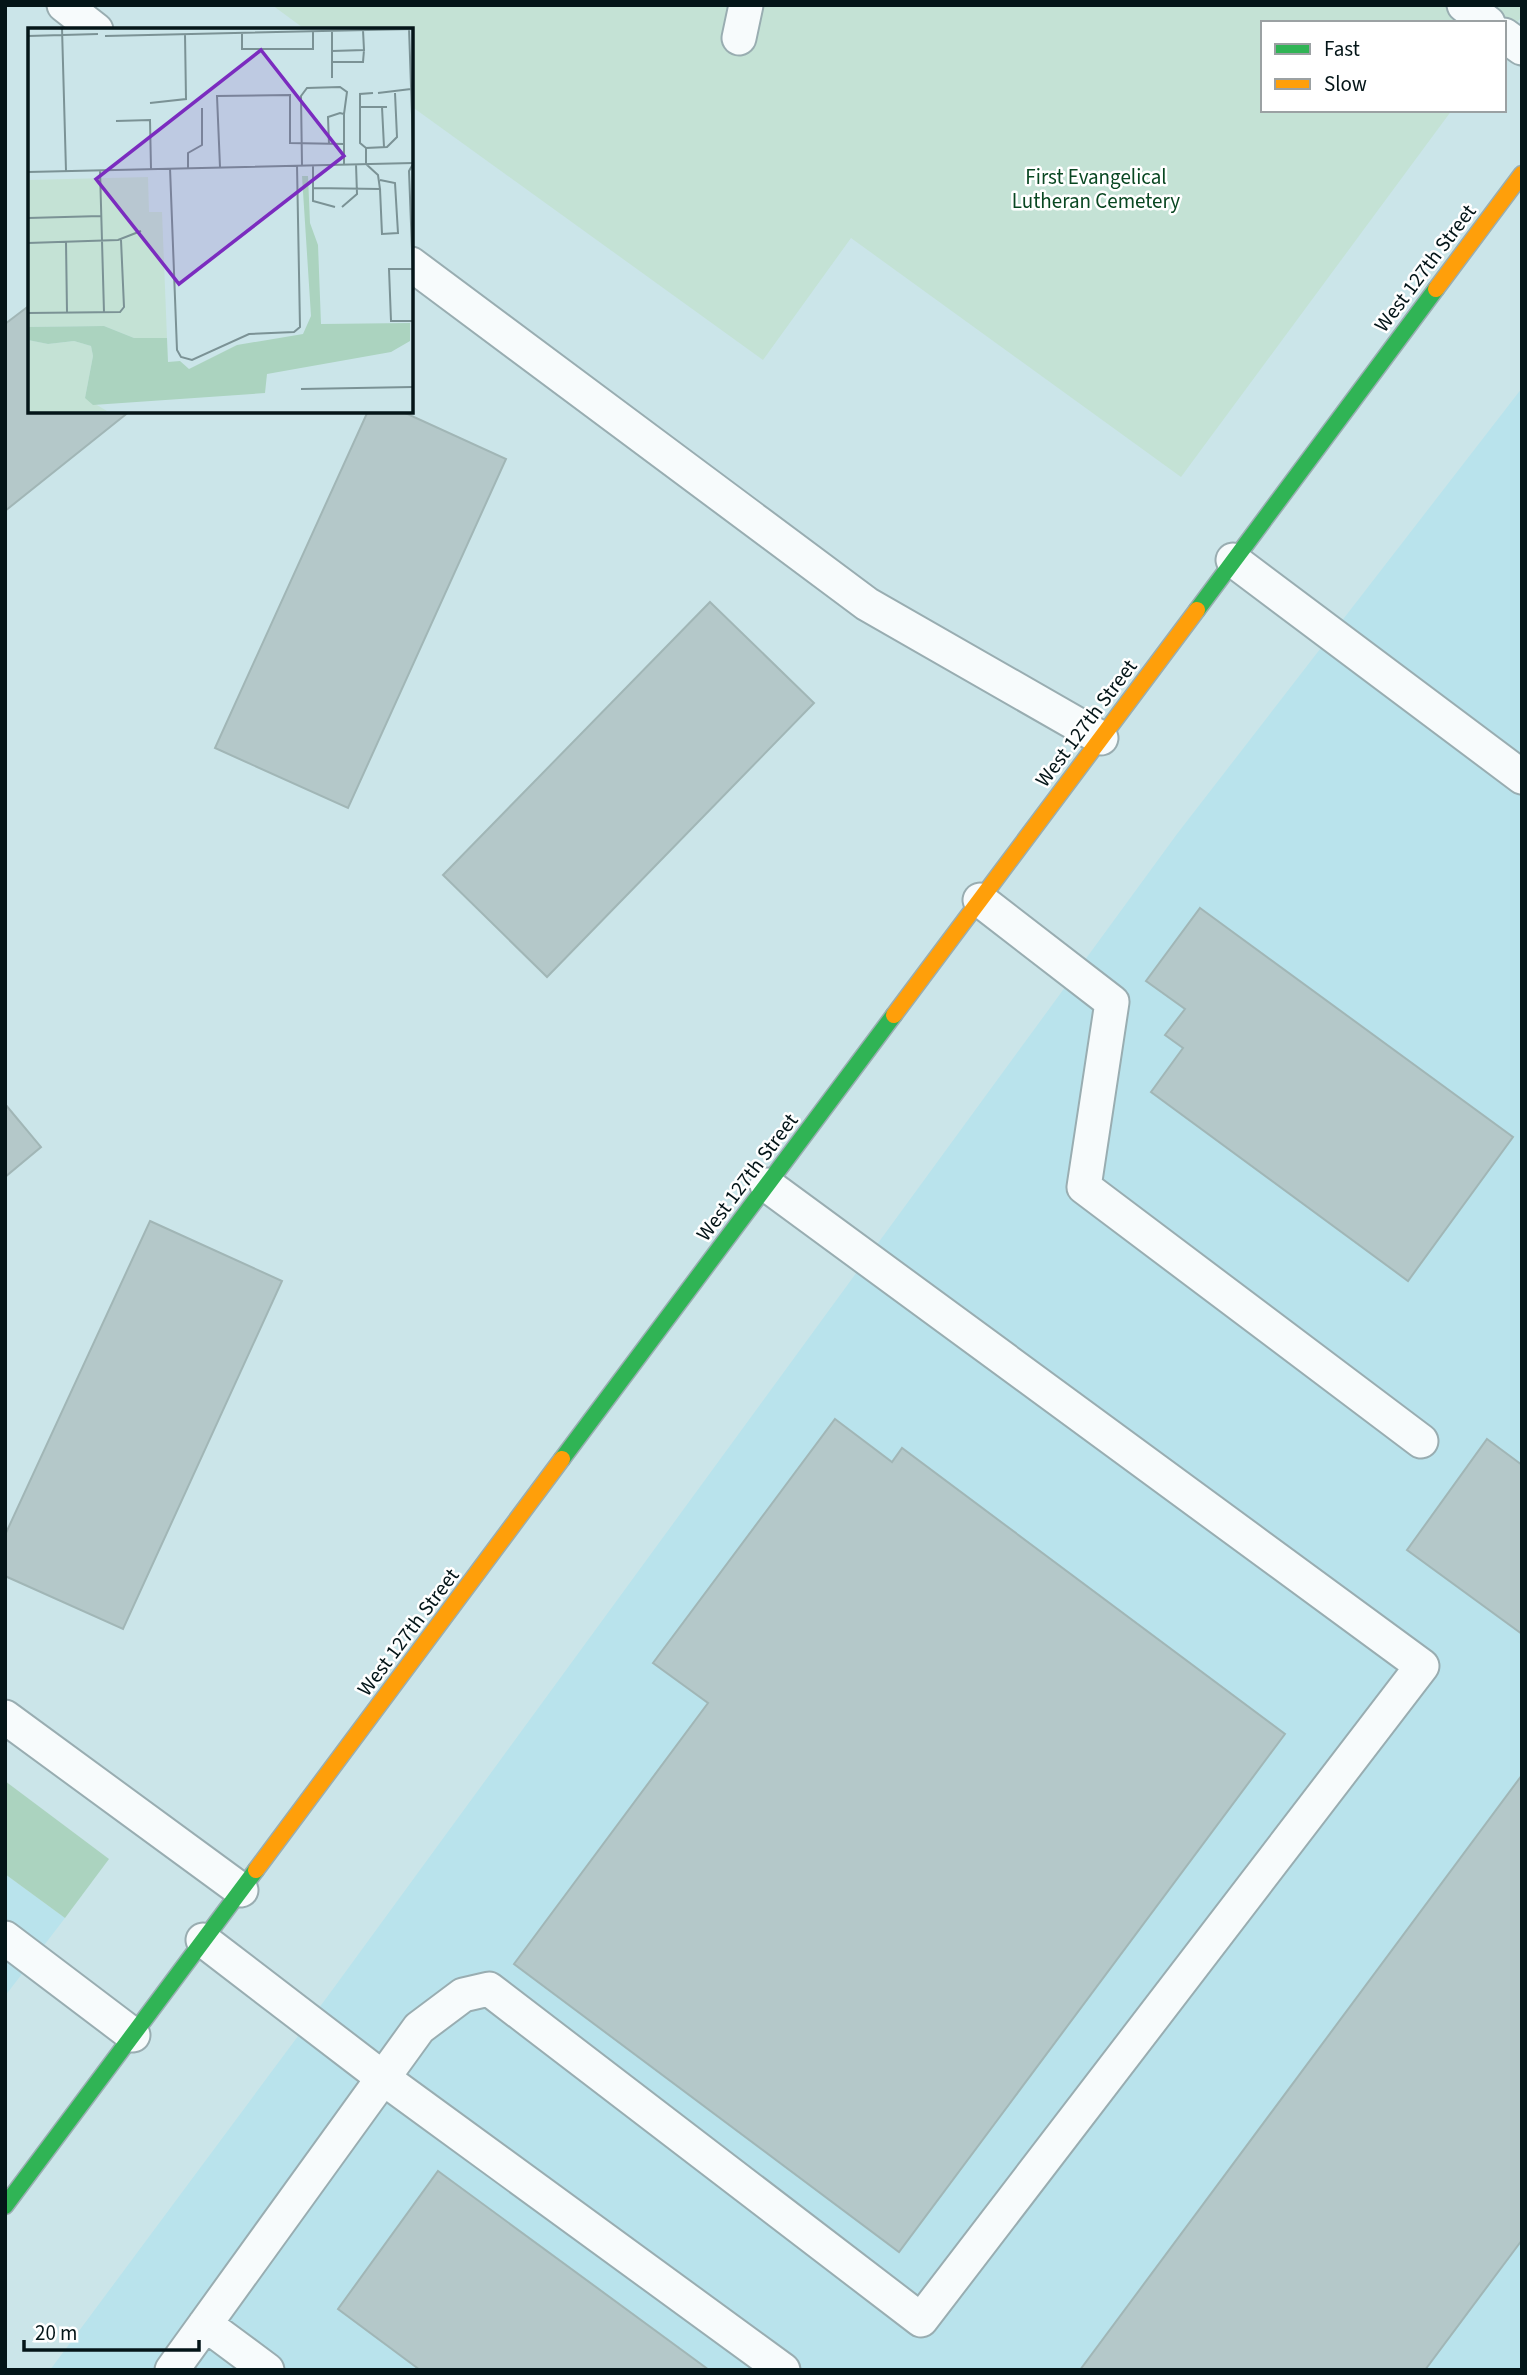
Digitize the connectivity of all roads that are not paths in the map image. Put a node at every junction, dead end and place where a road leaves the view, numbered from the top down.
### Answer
1 (64, 5) edge
2 (746, 5) edge
3 (1464, 5) edge
4 (1485, 21) edge
5 (93, 28) edge
6 (1506, 36) edge
7 (739, 38) dead end
8 (1522, 48) edge
9 (1522, 174) edge
10 (413, 265) edge
11 (1233, 560) junction
12 (1101, 738) junction
13 (1522, 776) edge
14 (980, 900) junction
15 (767, 1185) junction
16 (1421, 1441) dead end
17 (5, 1717) edge
18 (241, 1890) junction
19 (5, 1938) edge
20 (203, 1940) junction
21 (133, 2035) junction
22 (383, 2078) junction
23 (5, 2206) edge
24 (205, 2324) junction
25 (172, 2370) edge
26 (267, 2370) edge
27 (783, 2370) edge

1 - 5 lane
2 - 7 lane
3 - 4 lane
6 - 8 lane
9 - 11 main road, West 127th Street
10 - 12 lane
11 - 12 main road, West 127th Street
11 - 13 lane
12 - 14 main road, West 127th Street
14 - 15 main road, West 127th Street
14 - 16 lane
15 - 18 main road, West 127th Street
15 - 22 lane
17 - 18 lane
18 - 20 main road, West 127th Street
19 - 21 lane
20 - 21 main road, West 127th Street
20 - 22 lane
21 - 23 main road, West 127th Street
22 - 24 lane
22 - 27 lane
24 - 25 lane
24 - 26 lane

